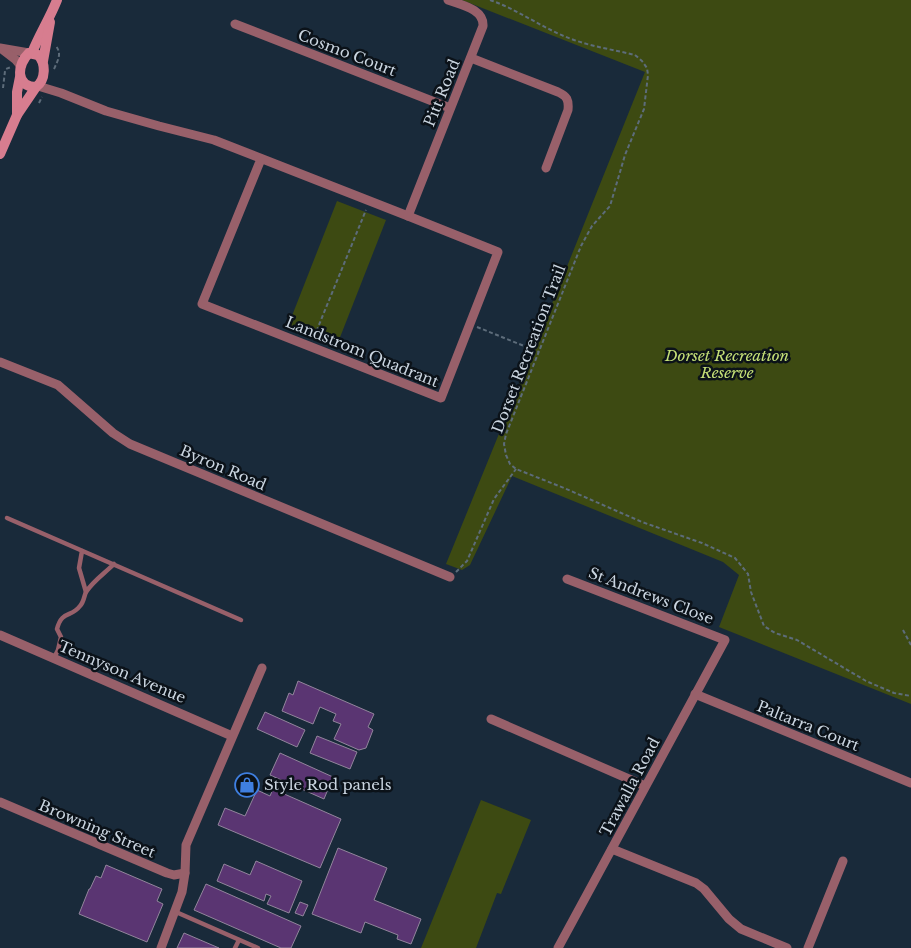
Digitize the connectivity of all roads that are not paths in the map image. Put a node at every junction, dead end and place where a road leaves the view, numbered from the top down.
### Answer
1 (57, 0) edge
2 (448, 0) edge
3 (51, 14) junction
4 (235, 24) dead end
5 (0, 48) edge
6 (30, 53) junction
7 (471, 58) junction
8 (43, 61) junction
9 (18, 69) junction
10 (43, 76) junction
11 (39, 89) junction
12 (61, 93) junction
13 (450, 108) junction
14 (17, 115) junction
15 (0, 154) edge
16 (261, 159) junction
17 (546, 168) dead end
18 (408, 216) junction
19 (0, 362) edge
20 (7, 518) dead end
21 (82, 551) junction
22 (114, 564) junction
23 (450, 578) road end
24 (567, 579) dead end
25 (86, 592) junction
26 (241, 620) dead end
27 (0, 635) edge
28 (725, 640) joint
29 (54, 658) junction
30 (262, 668) dead end
31 (696, 694) junction
32 (491, 719) dead end
33 (232, 736) junction
34 (911, 783) edge
35 (646, 786) junction
36 (0, 802) edge
37 (612, 849) junction
38 (843, 861) dead end
39 (185, 874) junction
40 (176, 912) junction
41 (238, 940) junction
42 (161, 948) edge
43 (235, 948) edge
44 (258, 948) edge
45 (558, 948) edge
46 (787, 948) edge
47 (808, 948) edge

1 - 3 main road
2 - 7 street, Pitt Road
3 - 6 main road
3 - 8 main road
4 - 13 street, Cosmo Court
5 - 6 street
5 - 9 street
6 - 8 main road
6 - 9 main road
7 - 13 street, Pitt Road
7 - 17 street
8 - 10 main road
9 - 11 main road
9 - 14 main road
10 - 11 main road
10 - 12 street, Landstrom Quadrant
11 - 12 street, Landstrom Quadrant
11 - 14 main road
12 - 16 street, Landstrom Quadrant
13 - 18 street, Pitt Road
14 - 15 main road
16 - 18 street, Landstrom Quadrant
16 - 18 street, Landstrom Quadrant
19 - 23 street, Byron Road
20 - 21 lane
21 - 22 lane
21 - 25 lane
22 - 25 lane
22 - 26 lane
24 - 28 street, St Andrews Close
25 - 29 lane
27 - 29 street, Tennyson Avenue
28 - 31 street, Trawalla Road
29 - 33 street, Tennyson Avenue
30 - 33 street
31 - 34 street, Paltarra Court
31 - 35 street, Trawalla Road
32 - 35 street
33 - 39 street
35 - 37 street, Trawalla Road
36 - 39 street, Browning Street
37 - 45 street, Trawalla Road
37 - 46 street
38 - 47 street
39 - 40 street
40 - 41 lane
40 - 42 street
41 - 43 lane
41 - 44 lane

